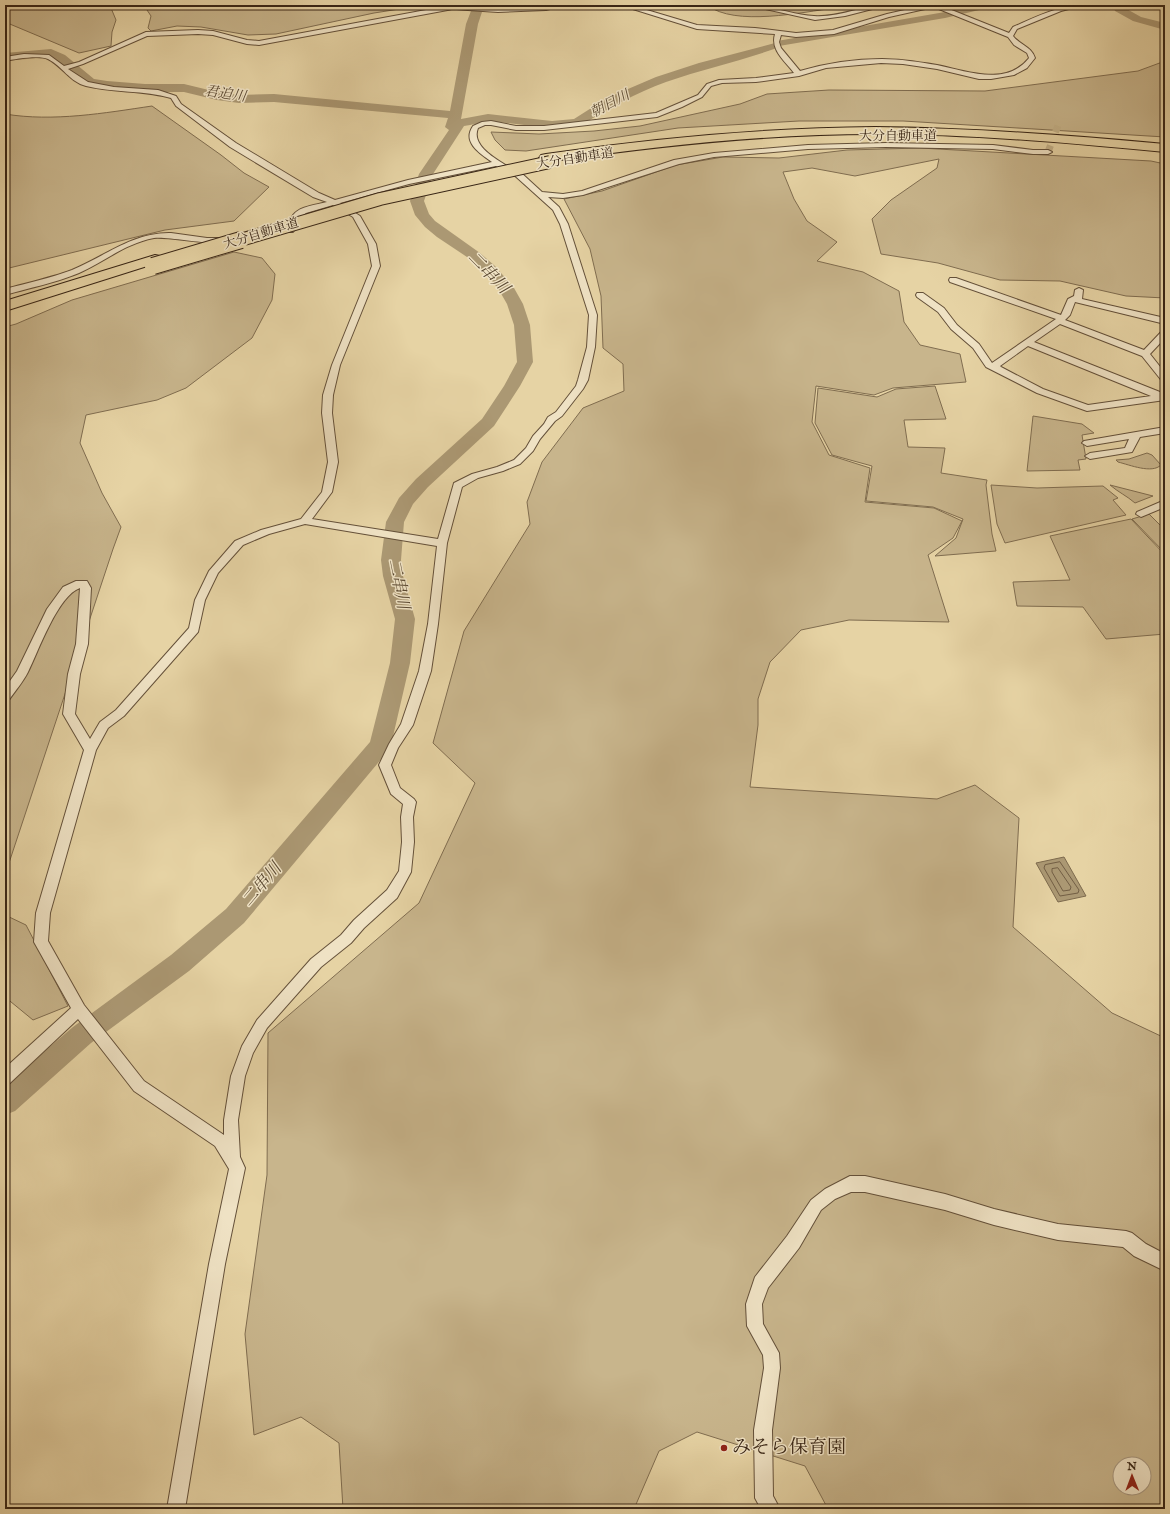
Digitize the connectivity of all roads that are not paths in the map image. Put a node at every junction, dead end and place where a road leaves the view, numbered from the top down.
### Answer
1 (563, 5) edge
2 (623, 5) edge
3 (750, 5) edge
4 (885, 5) edge
5 (902, 5) edge
6 (934, 5) edge
7 (1081, 5) edge
8 (912, 11) junction
9 (779, 33) junction
10 (1010, 36) junction
11 (5, 59) edge
12 (64, 68) junction
13 (798, 74) junction
14 (1165, 148) edge
15 (1048, 152) dead end
16 (1165, 153) edge
17 (548, 160) junction
18 (498, 163) junction
19 (540, 194) junction
20 (333, 202) junction
21 (154, 263) junction
22 (953, 280) dead end
23 (1079, 290) dead end
24 (5, 292) edge
25 (920, 295) dead end
26 (1072, 298) junction
27 (5, 306) edge
28 (5, 312) edge
29 (1060, 320) junction
30 (1165, 320) edge
31 (1165, 333) edge
32 (1028, 343) junction
33 (1145, 354) junction
34 (997, 370) junction
35 (1165, 378) edge
36 (1162, 396) edge
37 (1165, 430) edge
38 (1136, 435) junction
39 (1087, 443) dead end
40 (1090, 456) dead end
41 (1165, 503) edge
42 (1141, 514) dead end
43 (305, 521) junction
44 (442, 544) junction
45 (5, 697) edge
46 (90, 750) junction
47 (79, 1009) junction
48 (5, 1078) edge
49 (232, 1158) junction
50 (1165, 1262) edge
51 (176, 1509) edge
52 (771, 1509) edge

1 - 12 street
2 - 9 street
3 - 4 street
5 - 8 street
6 - 8 street
6 - 10 street
7 - 10 street
8 - 9 street
9 - 13 street
10 - 13 street
11 - 12 street
12 - 20 street
13 - 18 street
14 - 17 highway, 大分自動車道
15 - 19 street
16 - 17 highway, 大分自動車道
17 - 21 highway, 大分自動車道, bridge
18 - 19 street
18 - 20 street
19 - 44 street
20 - 24 street
20 - 43 street
21 - 27 highway, 大分自動車道
21 - 28 highway, 大分自動車道
22 - 29 street
23 - 26 street
25 - 34 street
26 - 29 street
26 - 30 street
29 - 32 street
29 - 33 street
31 - 33 street
32 - 34 street
32 - 36 street
33 - 35 street
34 - 36 street
37 - 38 street
38 - 39 street
38 - 40 street
41 - 42 street
43 - 44 street
43 - 46 street
44 - 49 street
45 - 46 street
46 - 47 street
47 - 48 street
47 - 49 street
49 - 51 street
50 - 52 street

